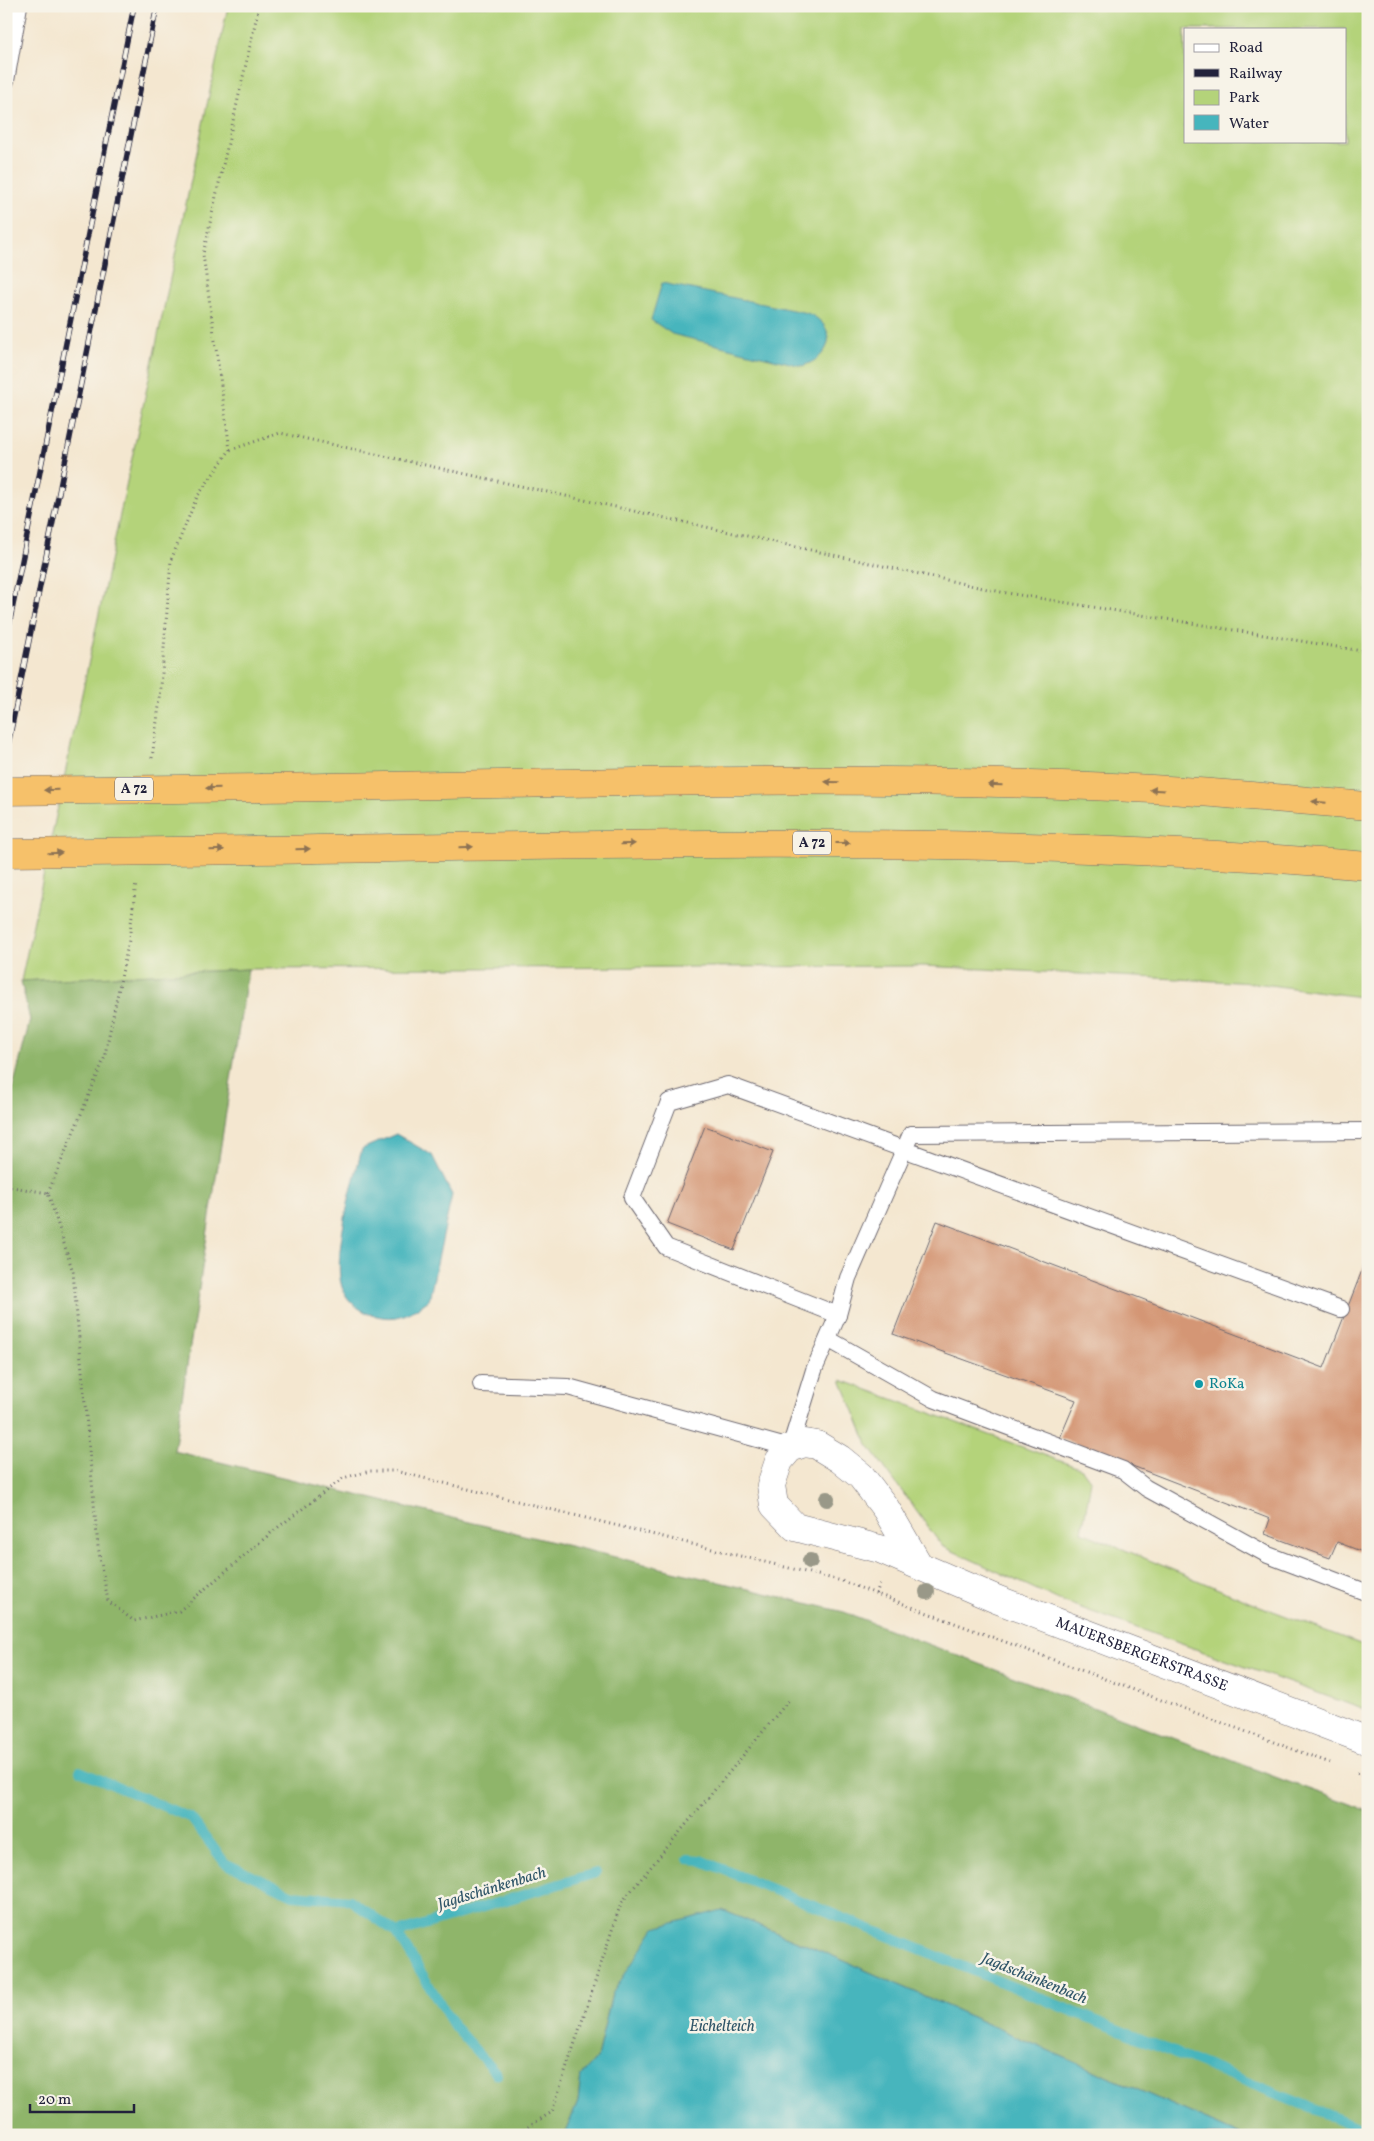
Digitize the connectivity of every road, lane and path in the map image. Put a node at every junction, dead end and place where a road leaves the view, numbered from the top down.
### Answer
1 (19, 6) edge
2 (259, 6) edge
3 (6, 81) edge
4 (280, 433) dead end
5 (230, 450) dead end
6 (1368, 652) edge
7 (6, 791) edge
8 (1368, 806) edge
9 (6, 853) edge
10 (1368, 866) edge
11 (1368, 1130) edge
12 (904, 1149) junction
13 (6, 1186) edge
14 (1341, 1309) dead end
15 (838, 1316) junction
16 (828, 1339) junction
17 (481, 1384) dead end
18 (790, 1448) junction
19 (918, 1564) junction
20 (1368, 1593) edge
21 (790, 1700) dead end
22 (1368, 1741) edge
23 (1331, 1764) dead end
24 (1350, 1771) dead end
25 (1368, 1777) edge
26 (515, 2135) edge

1 - 3 lane
2 - 5 path
4 - 6 path
8 -> 7 highway, A 72, bridge
9 -> 10 highway, A 72, bridge
11 - 12 lane
12 - 14 lane
12 - 15 lane
12 - 15 lane
13 - 23 path
15 - 16 lane
16 - 18 lane
16 - 20 lane
17 - 18 lane
18 - 19 street
18 - 19 street, MAUERSBERGERSTRASSE
19 - 22 street, MAUERSBERGERSTRASSE
21 - 26 path
24 - 25 path

